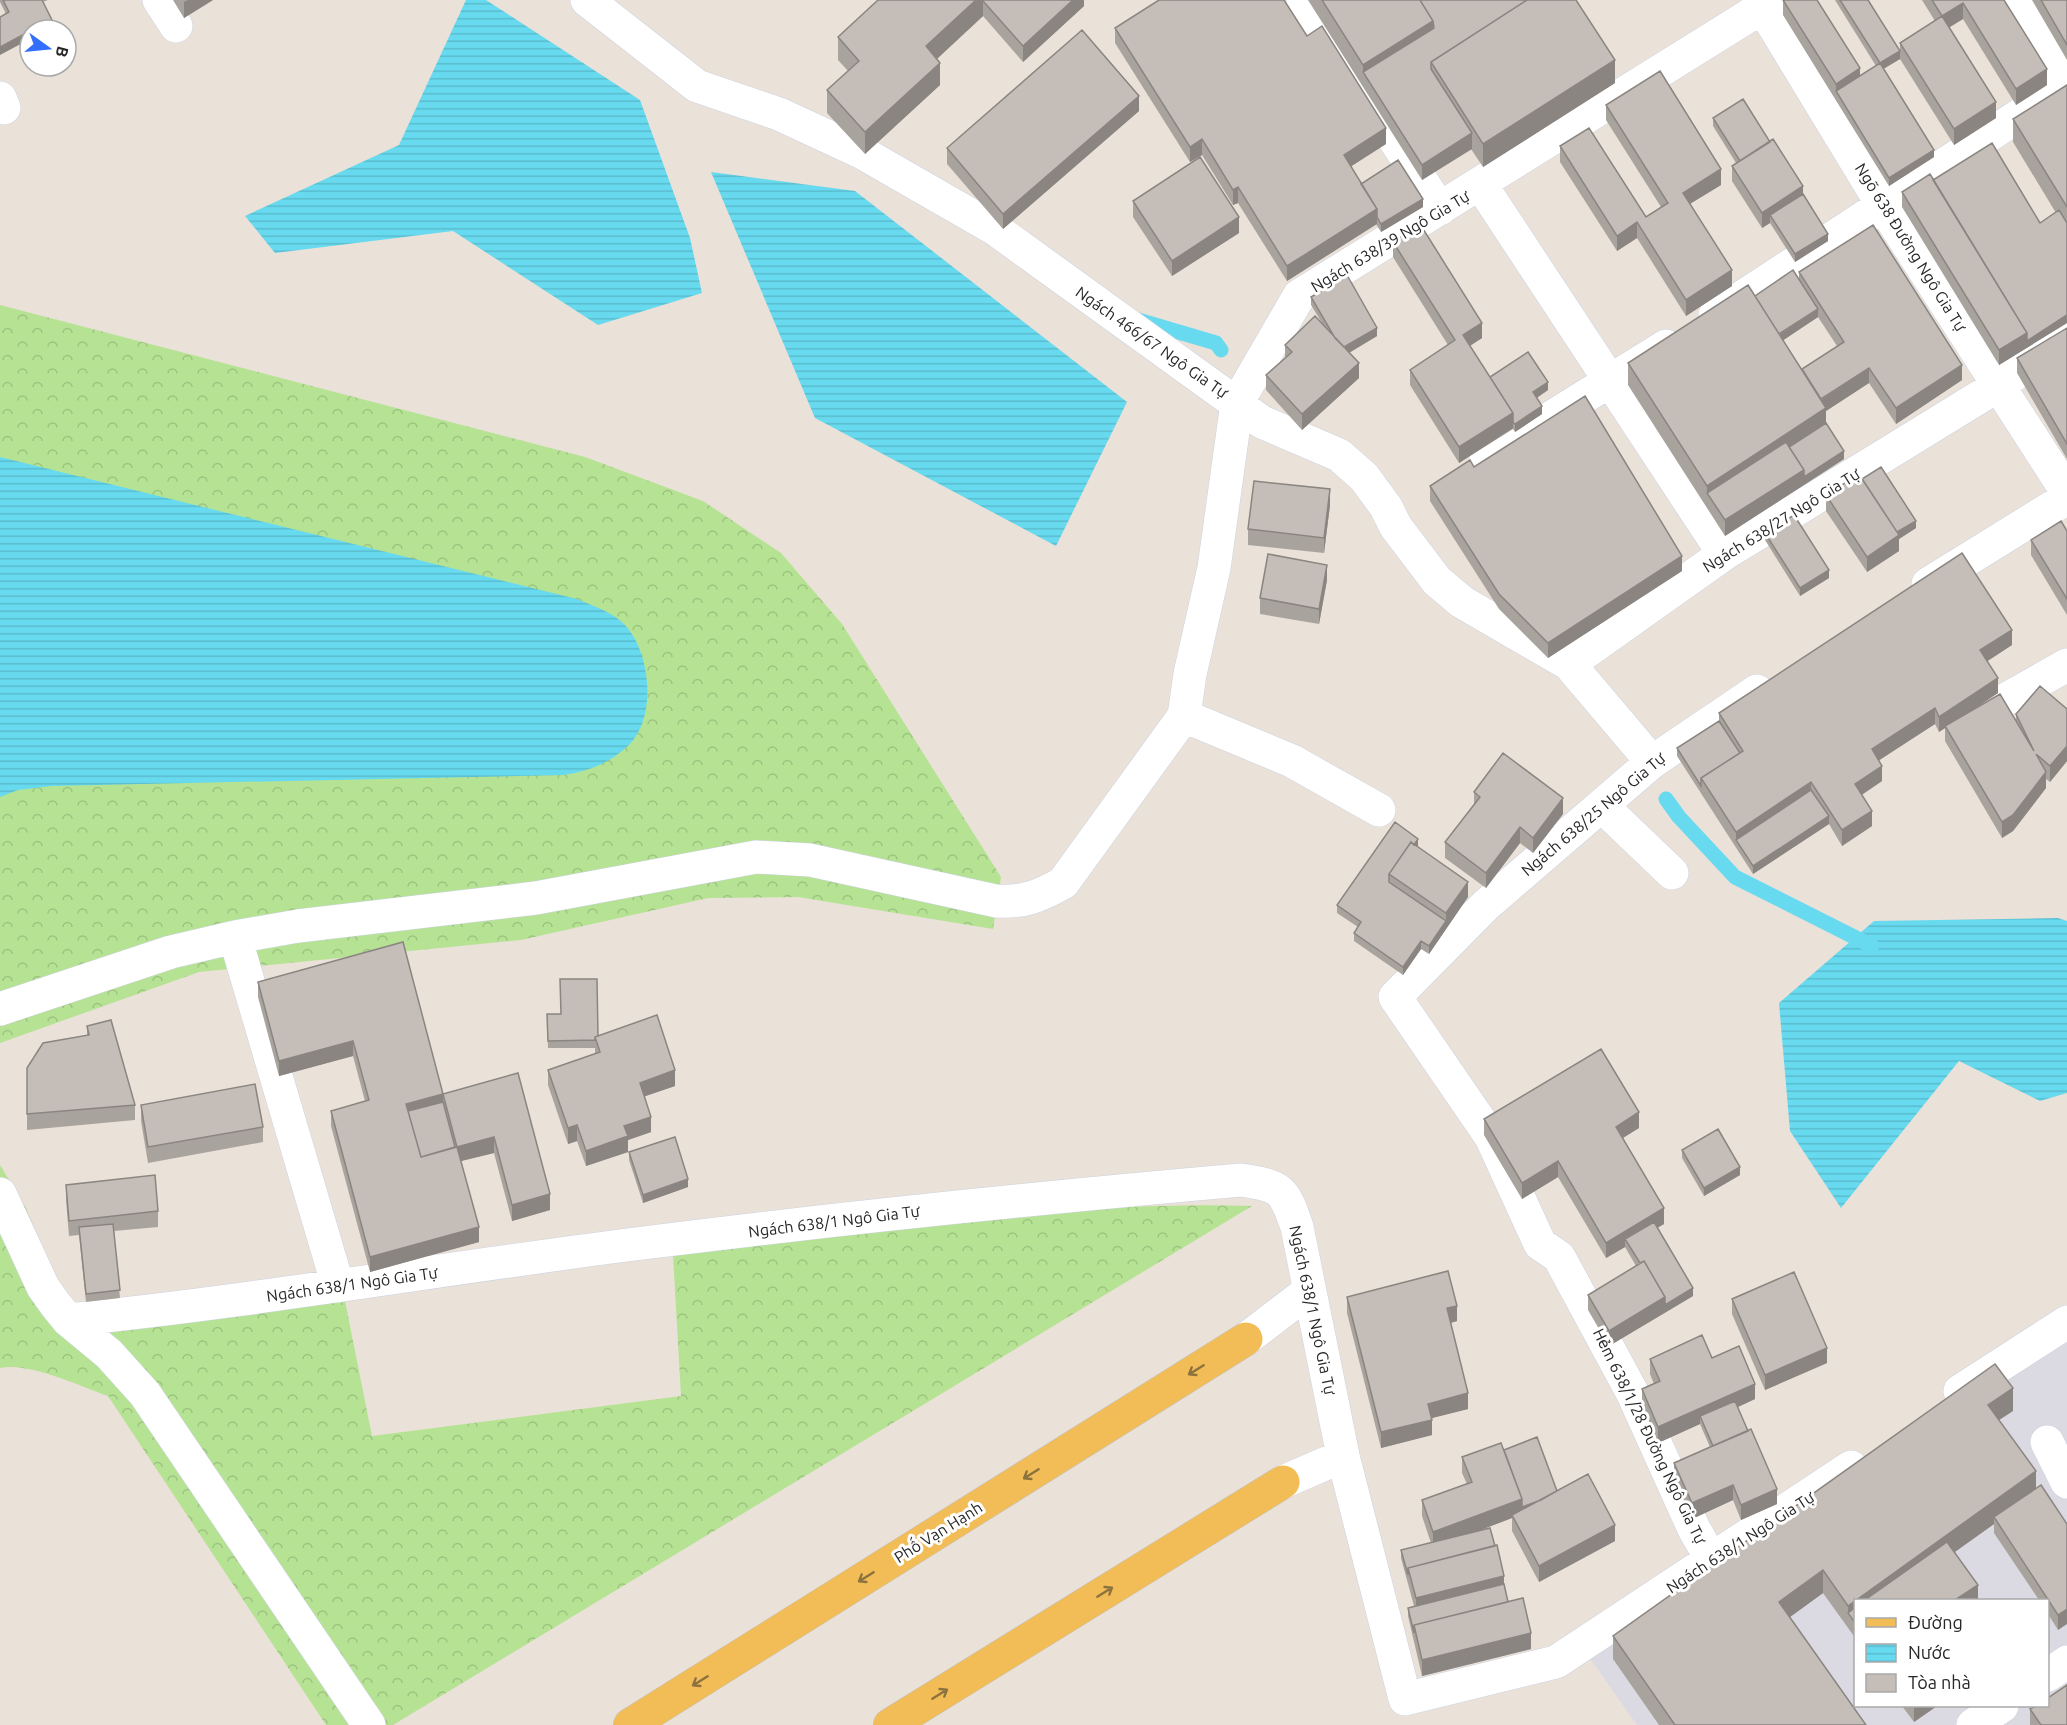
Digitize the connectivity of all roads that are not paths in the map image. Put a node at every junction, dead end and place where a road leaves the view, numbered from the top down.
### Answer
1 (587, 0) edge
2 (1303, 0) edge
3 (2015, 0) edge
4 (1765, 2) edge
5 (2067, 83) edge
6 (1481, 185) junction
7 (1883, 206) junction
8 (1440, 209) junction
9 (2067, 339) edge
10 (1610, 383) junction
11 (1999, 385) junction
12 (1237, 403) junction
13 (1486, 458) edge
14 (2067, 492) edge
15 (2067, 498) edge
16 (1724, 554) junction
17 (1906, 598) edge
18 (1569, 664) junction
19 (2067, 664) edge
20 (1785, 673) edge
21 (1184, 716) junction
22 (1957, 727) edge
23 (1652, 762) junction
24 (1602, 806) junction
25 (1379, 810) dead end
26 (1672, 873) dead end
27 (234, 937) junction
28 (1438, 955) joint
29 (0, 1009) edge
30 (0, 1194) edge
31 (338, 1286) junction
32 (1309, 1291) junction
33 (68, 1320) junction
34 (2067, 1322) edge
35 (1246, 1339) joint
36 (1935, 1409) edge
37 (2047, 1442) dead end
38 (1877, 1449) edge
39 (1343, 1456) junction
40 (1283, 1482) joint
41 (2067, 1482) edge
42 (1712, 1560) junction
43 (2067, 1662) edge
44 (2049, 1674) edge
45 (2000, 1707) edge
46 (369, 1725) edge
47 (630, 1725) edge
48 (890, 1725) edge
49 (1973, 1725) edge

1 - 12 street, Ngách 466/67 Ngô Gia Tự
2 - 8 street
3 - 5 street
4 - 6 street, Ngách 638/39 Ngô Gia Tự
4 - 7 street, Ngõ 638 Đường Ngô Gia Tự
5 - 7 street
6 - 8 street, Ngách 638/39 Ngô Gia Tự
6 - 10 street
7 - 10 street
7 - 11 street, Ngõ 638 Đường Ngô Gia Tự
8 - 12 street, Ngách 638/39 Ngô Gia Tự
9 - 11 street, Ngách 638/27 Ngô Gia Tự
10 - 13 street
10 - 16 street
11 - 14 street, Ngõ 638 Đường Ngô Gia Tự
11 - 16 street, Ngách 638/27 Ngô Gia Tự
12 - 18 street, Ngách 466/67 Ngô Gia Tự
12 - 21 street, Ngách 638/39 Ngô Gia Tự
15 - 17 street
16 - 18 street, Ngách 638/27 Ngô Gia Tự
18 - 23 street, Ngách 466/67 Ngô Gia Tự
19 - 22 street
20 - 23 street, Ngách 638/25 Ngô Gia Tự
21 - 25 street
21 - 27 street, Ngách 638/39 Ngô Gia Tự
23 - 24 street, Ngách 638/25 Ngô Gia Tự
24 - 26 street
24 - 28 street, Ngách 638/25 Ngô Gia Tự
27 - 29 street, Ngách 638/39 Ngô Gia Tự
27 - 31 street
28 - 42 street, Hẻm 638/1/28 Đường Ngô Gia Tự
30 - 33 street
31 - 32 street, Ngách 638/1 Ngô Gia Tự
31 - 33 street, Ngách 638/1 Ngô Gia Tự
32 - 35 street
32 - 39 street, Ngách 638/1 Ngô Gia Tự
33 - 46 street
34 - 36 street
35 -> 47 main road, Phố Vạn Hạnh
37 - 41 street
38 - 42 street, Ngách 638/1 Ngô Gia Tự
39 - 40 street
39 - 42 street, Ngách 638/1 Ngô Gia Tự
48 -> 40 main road
43 - 44 street
45 - 49 street

